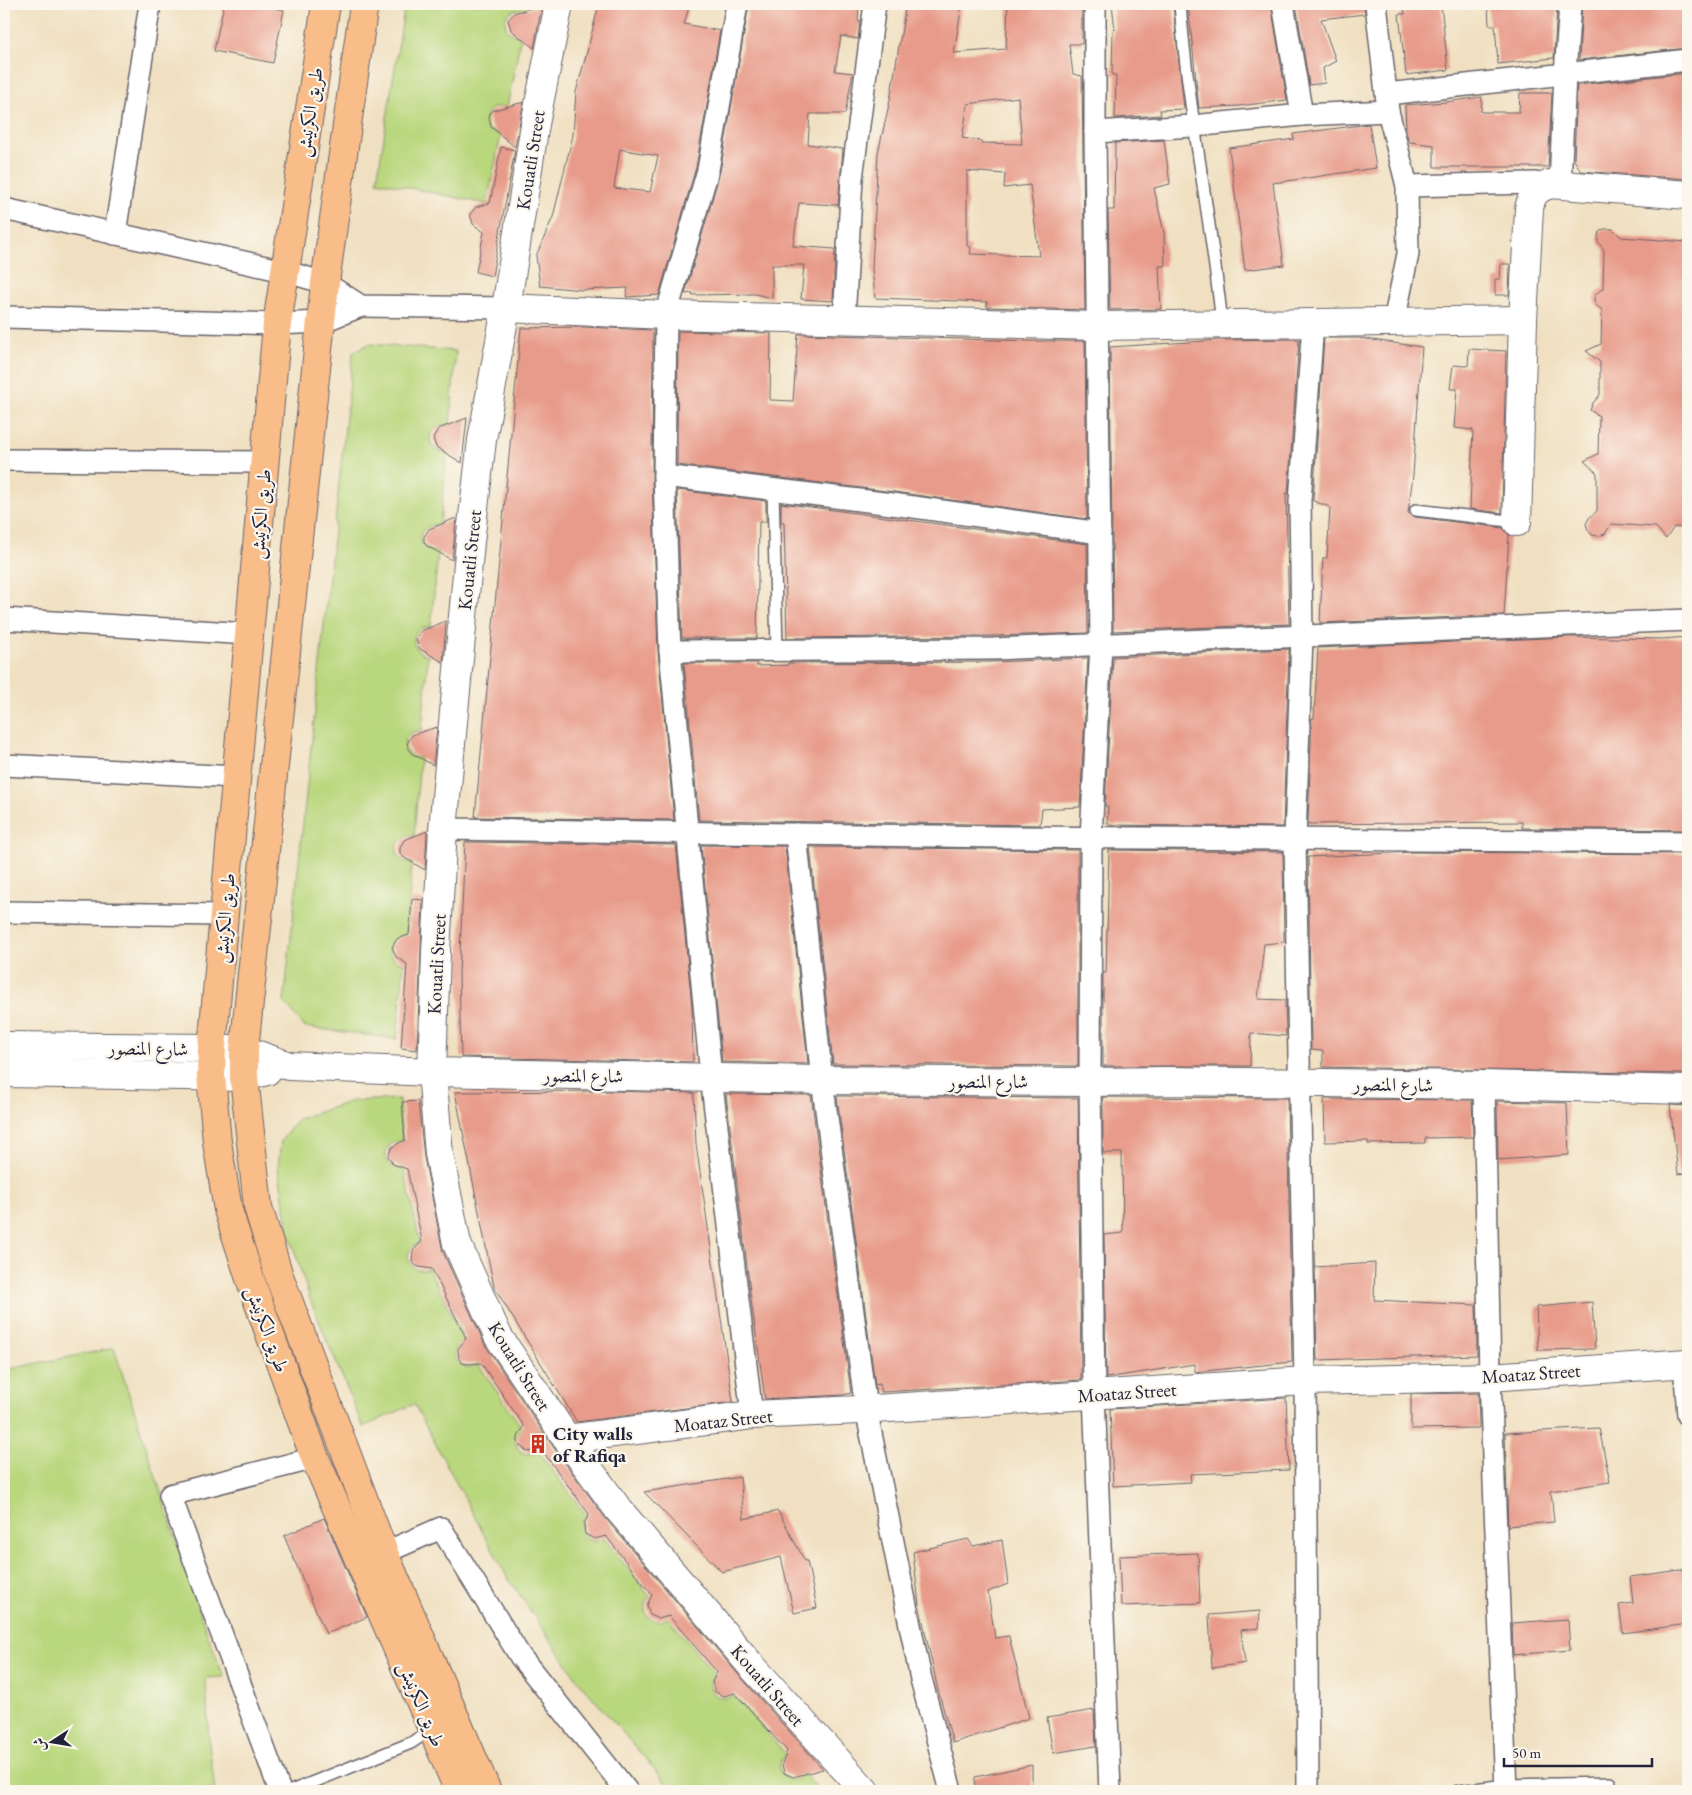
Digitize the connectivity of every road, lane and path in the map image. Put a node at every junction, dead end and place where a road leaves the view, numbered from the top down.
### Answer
1 (150, 4) edge
2 (326, 4) edge
3 (364, 4) edge
4 (559, 4) edge
5 (737, 4) edge
6 (875, 4) edge
7 (1095, 4) edge
8 (1180, 4) edge
9 (1282, 4) edge
10 (1376, 4) edge
11 (1570, 4) edge
12 (1688, 60) edge
13 (1564, 74) junction
14 (1388, 103) junction
15 (1302, 115) junction
16 (1194, 126) junction
17 (1095, 132) junction
18 (1406, 186) junction
19 (1550, 186) junction
20 (1688, 195) edge
21 (4, 209) edge
22 (115, 234) junction
23 (284, 271) junction
24 (325, 283) junction
25 (361, 306) junction
26 (506, 308) junction
27 (666, 315) junction
28 (4, 317) edge
29 (844, 320) junction
30 (1523, 320) junction
31 (321, 322) junction
32 (1394, 322) junction
33 (277, 324) junction
34 (1222, 324) junction
35 (1313, 324) junction
36 (1098, 326) junction
37 (4, 460) edge
38 (265, 462) junction
39 (664, 476) junction
40 (773, 489) junction
41 (1416, 510) dead end
42 (1517, 522) joint
43 (1100, 533) junction
44 (4, 619) edge
45 (1688, 620) edge
46 (249, 634) junction
47 (1302, 635) junction
48 (1100, 644) junction
49 (777, 650) junction
50 (670, 651) junction
51 (4, 765) edge
52 (236, 777) junction
53 (443, 830) junction
54 (688, 833) junction
55 (796, 834) junction
56 (1091, 838) junction
57 (1295, 840) junction
58 (1688, 842) edge
59 (4, 912) edge
60 (224, 915) junction
61 (4, 1046) edge
62 (212, 1048) junction
63 (244, 1064) junction
64 (432, 1072) junction
65 (4, 1073) edge
66 (211, 1076) junction
67 (711, 1077) junction
68 (822, 1080) junction
69 (1090, 1082) junction
70 (1300, 1084) junction
71 (1484, 1085) junction
72 (1688, 1090) edge
73 (1686, 1363) edge
74 (1490, 1376) junction
75 (1304, 1381) junction
76 (1094, 1394) junction
77 (866, 1409) junction
78 (752, 1415) junction
79 (1688, 1415) edge
80 (567, 1440) junction
81 (315, 1458) junction
82 (384, 1554) junction
83 (432, 1729) junction
84 (1610, 1783) dead end
85 (1506, 1788) edge
86 (280, 1791) edge
87 (291, 1791) edge
88 (459, 1791) edge
89 (487, 1791) edge
90 (627, 1791) edge
91 (865, 1791) edge
92 (951, 1791) edge
93 (1110, 1791) edge
94 (1308, 1791) edge
95 (1458, 1791) edge

1 - 22 street
2 - 23 main road, طريق الكرنيش
3 - 24 main road, طريق الكرنيش
4 - 26 street, Kouatli Street
5 - 27 street
6 - 29 street
7 - 17 street
8 - 16 lane
9 - 15 street
10 - 14 street
11 - 13 street
12 - 13 street
13 - 14 street
13 - 19 street
14 - 15 street
14 - 18 street
15 - 16 street
16 - 17 street
16 - 34 lane
17 - 36 street
18 - 19 street
18 - 32 street
19 - 20 street
19 - 30 street
21 - 22 street
22 - 23 street
23 - 24 street
23 - 33 main road, طريق الكرنيش
24 - 25 street
24 - 31 main road, طريق الكرنيش
25 - 26 street
25 - 31 street
26 - 27 street
26 - 53 street, Kouatli Street
27 - 29 street
27 - 39 street
28 - 33 street
29 - 36 street
30 - 32 street
30 - 42 street
31 - 33 street
31 - 63 main road, طريق الكرنيش
32 - 35 street
33 - 38 main road, طريق الكرنيش
34 - 35 street
34 - 36 street
35 - 47 street
36 - 43 street
37 - 38 street
38 - 46 main road, طريق الكرنيش
39 - 40 street
39 - 50 street
40 - 43 street
40 - 49 lane
41 - 42 lane
43 - 48 street
44 - 46 street
45 - 47 street
46 - 52 main road, طريق الكرنيش
47 - 48 street
47 - 57 street
48 - 49 street
48 - 56 street
49 - 50 street
50 - 54 street
51 - 52 street
52 - 60 main road, طريق الكرنيش
53 - 54 street
53 - 64 street, Kouatli Street
54 - 55 street
54 - 67 street
55 - 56 street
55 - 68 street
56 - 57 street
56 - 69 street
57 - 58 street
57 - 70 street
59 - 60 street
60 - 62 main road, طريق الكرنيش
61 - 62 street, شارع المنصور
62 - 63 street, شارع المنصور
62 - 66 main road, طريق الكرنيش
63 - 64 street, شارع المنصور
63 - 66 street, شارع المنصور
63 - 82 main road, طريق الكرنيش
64 - 67 street, شارع المنصور
64 - 80 street, Kouatli Street
65 - 66 street, شارع المنصور
66 - 81 main road, طريق الكرنيش
67 - 68 street, شارع المنصور
67 - 78 street
68 - 69 street, شارع المنصور
68 - 77 street
69 - 70 street, شارع المنصور
69 - 76 street
70 - 71 street, شارع المنصور
70 - 75 street
71 - 72 street, شارع المنصور
71 - 74 street
73 - 74 street, Moataz Street
73 - 79 street
74 - 75 street, Moataz Street
74 - 85 street
75 - 76 street, Moataz Street
75 - 94 street
76 - 77 street, Moataz Street
76 - 93 street
77 - 78 street, Moataz Street
77 - 92 street
78 - 80 street, Moataz Street
80 - 91 street, Kouatli Street
81 - 83 main road, طريق الكرنيش
81 - 86 street
82 - 89 main road, طريق الكرنيش
82 - 90 street
83 - 87 lane
83 - 88 main road, طريق الكرنيش
84 - 85 lane
85 - 95 lane

